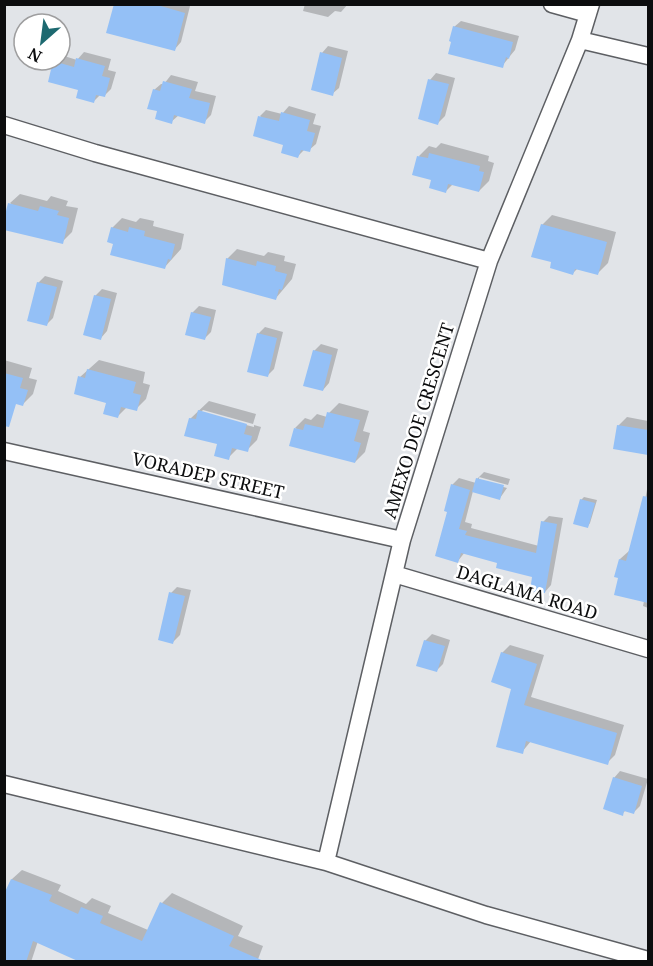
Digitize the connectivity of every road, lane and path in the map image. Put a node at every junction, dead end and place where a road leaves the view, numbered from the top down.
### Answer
1 (552, 4) edge
2 (589, 9) edge
3 (580, 40) junction
4 (648, 56) edge
5 (4, 125) edge
6 (489, 261) junction
7 (4, 451) edge
8 (402, 540) junction
9 (394, 574) junction
10 (648, 649) edge
11 (4, 784) edge
12 (326, 862) junction
13 (648, 960) edge

1 - 2 street
2 - 3 street, AMEXO DOE CRESCENT
3 - 4 street
3 - 6 street, AMEXO DOE CRESCENT
5 - 6 street
6 - 8 street, AMEXO DOE CRESCENT
7 - 8 street, VORADEP STREET
8 - 9 street, AMEXO DOE CRESCENT
9 - 10 street, DAGLAMA ROAD
9 - 12 street, AMEXO DOE CRESCENT
11 - 12 street
12 - 13 street

